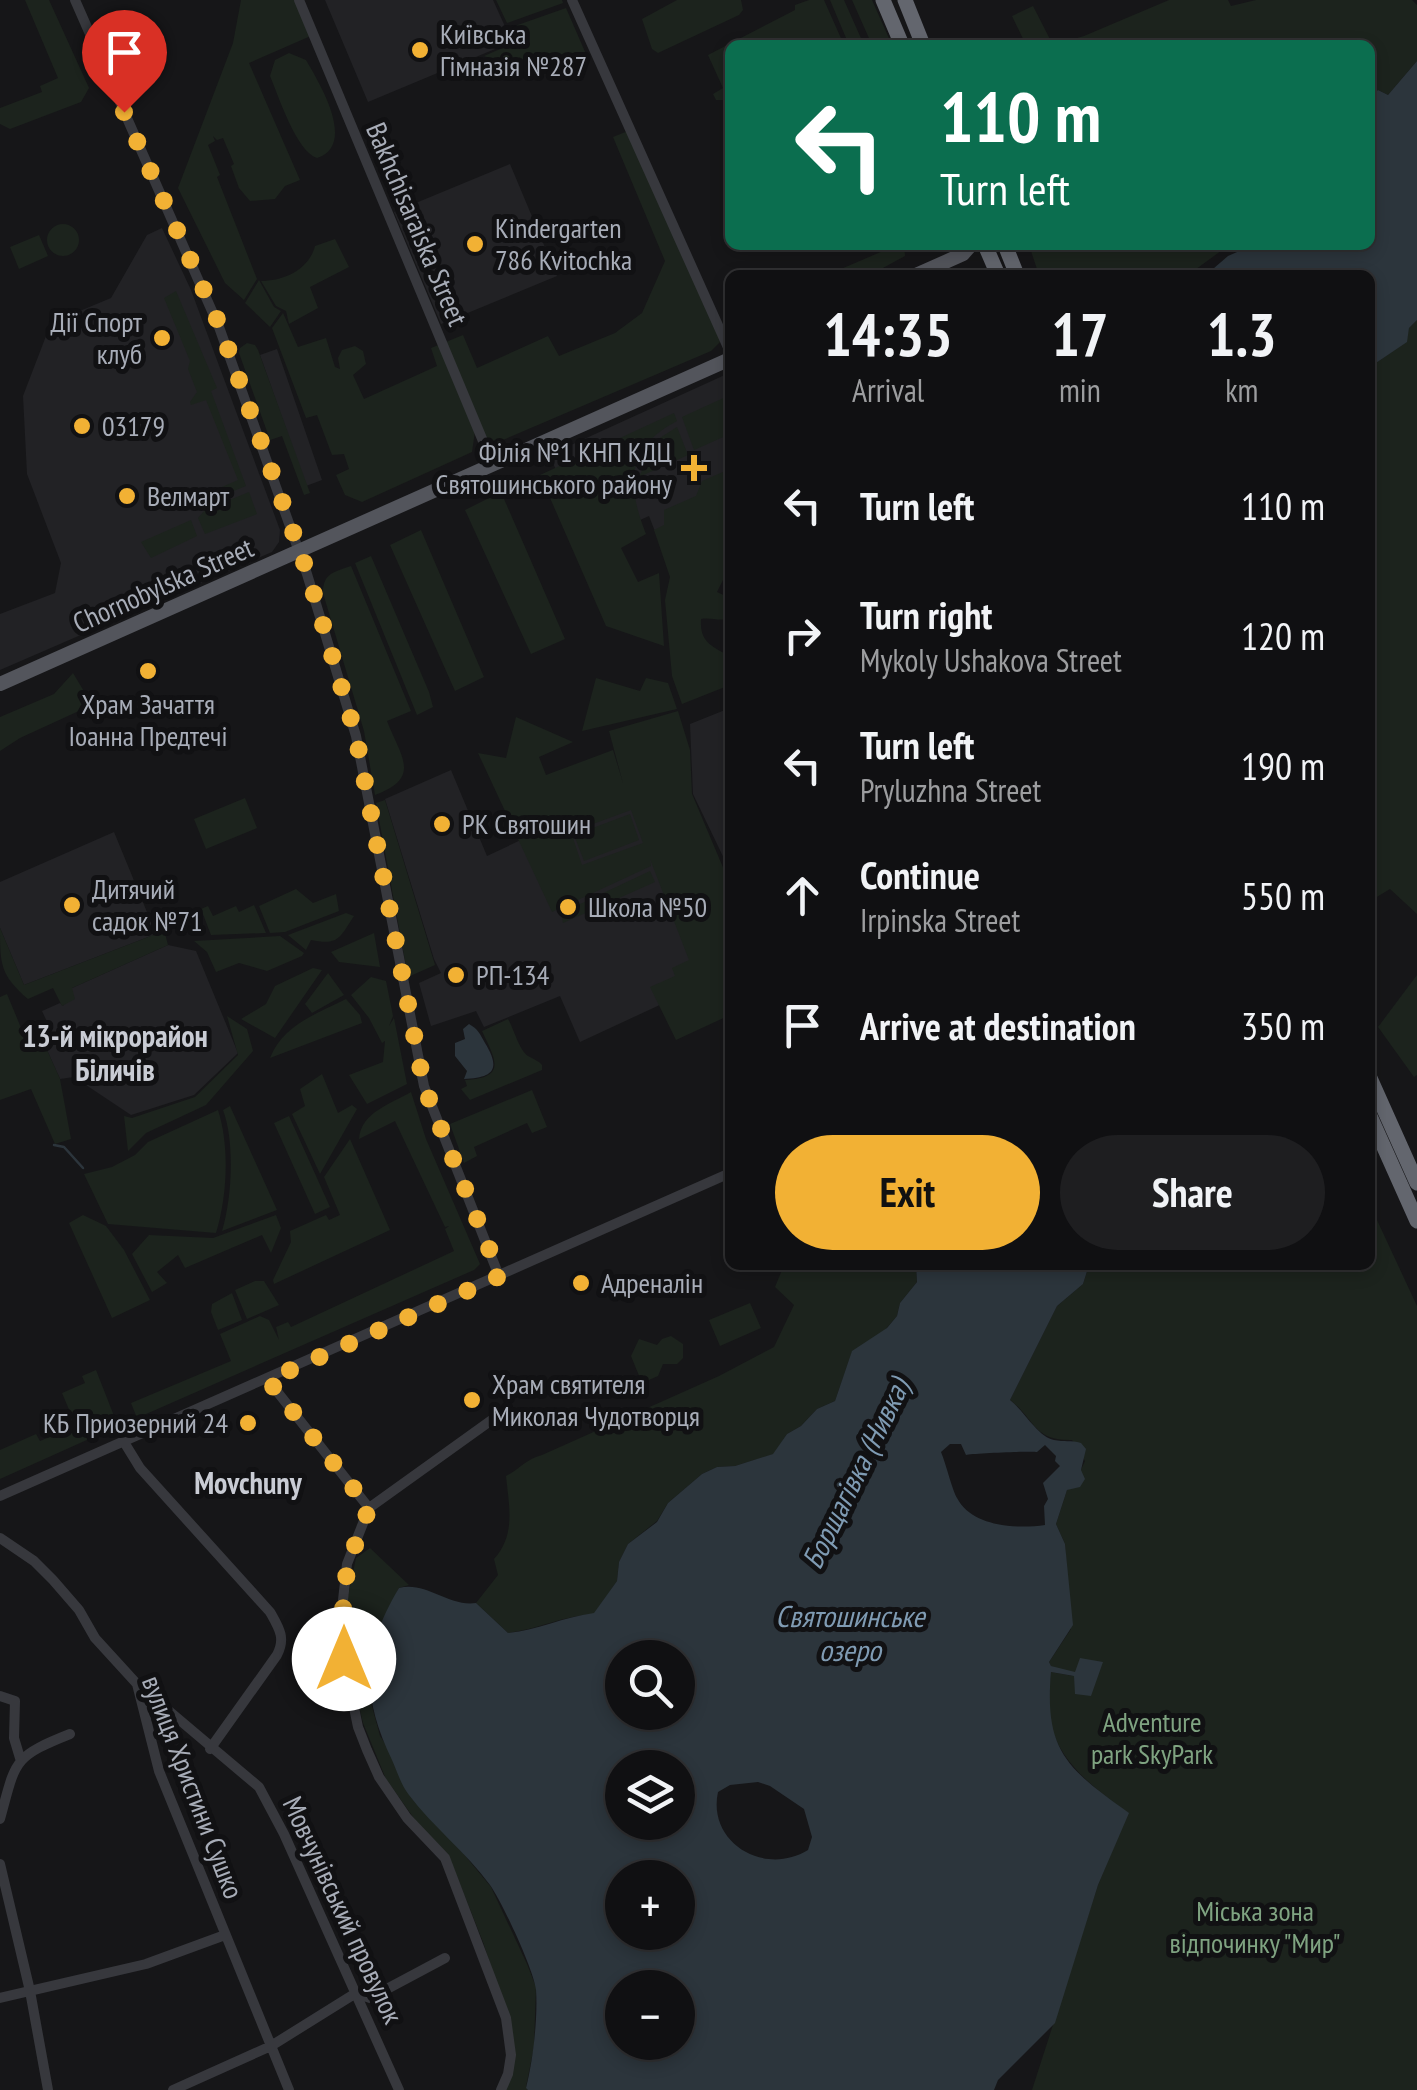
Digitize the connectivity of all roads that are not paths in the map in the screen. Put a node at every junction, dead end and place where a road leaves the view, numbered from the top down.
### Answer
1 (75, 0) edge
2 (299, 0) edge
3 (572, 0) edge
4 (883, 0) edge
5 (908, 1) edge
6 (900, 40) edge
7 (921, 40) edge
8 (967, 250) edge
9 (926, 270) edge
10 (994, 270) edge
11 (725, 344) edge
12 (725, 357) edge
13 (493, 465) junction
14 (299, 552) junction
15 (0, 684) edge
16 (1375, 1089) edge
17 (1375, 1127) edge
18 (725, 1174) edge
19 (1417, 1183) edge
20 (1417, 1221) edge
21 (500, 1276) junction
22 (268, 1380) junction
23 (500, 1414) dead end
24 (124, 1442) junction
25 (0, 1496) edge
26 (369, 1508) junction
27 (0, 1538) edge
28 (137, 1684) junction
29 (0, 1696) edge
30 (70, 1734) dead end
31 (210, 1749) junction
32 (20, 1758) junction
33 (0, 1820) edge
34 (0, 1864) edge
35 (225, 1935) junction
36 (445, 1958) dead end
37 (30, 1991) junction
38 (356, 1993) junction
39 (0, 1998) edge
40 (271, 2046) junction
41 (48, 2090) edge
42 (175, 2090) edge
43 (289, 2090) edge
44 (399, 2090) edge
45 (501, 2090) edge

1 - 14 street
2 - 13 street, Bakhchisaraiska Street
3 - 11 street
4 - 6 highway
5 - 7 highway
8 - 9 main road
8 - 10 main road
12 - 13 main road, Chornobylska Street
13 - 14 main road, Chornobylska Street
14 - 15 main road, Chornobylska Street
14 - 21 street
16 - 19 highway
17 - 20 highway
18 - 21 street
21 - 22 street
22 - 24 street
22 - 26 street
23 - 26 street
24 - 25 street
24 - 31 street
26 - 45 street
27 - 28 street, вулиця Христини Сушко
28 - 31 street, Мовчунівський провулок
28 - 35 street, вулиця Христини Сушко
29 - 32 street
30 - 32 street
31 - 38 street, Мовчунівський провулок
32 - 33 street
34 - 37 street
35 - 37 street
35 - 40 street, вулиця Христини Сушко
36 - 38 street
37 - 39 street
37 - 41 street
38 - 40 street
38 - 44 street, Мовчунівський провулок
40 - 42 street
40 - 43 street, вулиця Христини Сушко

